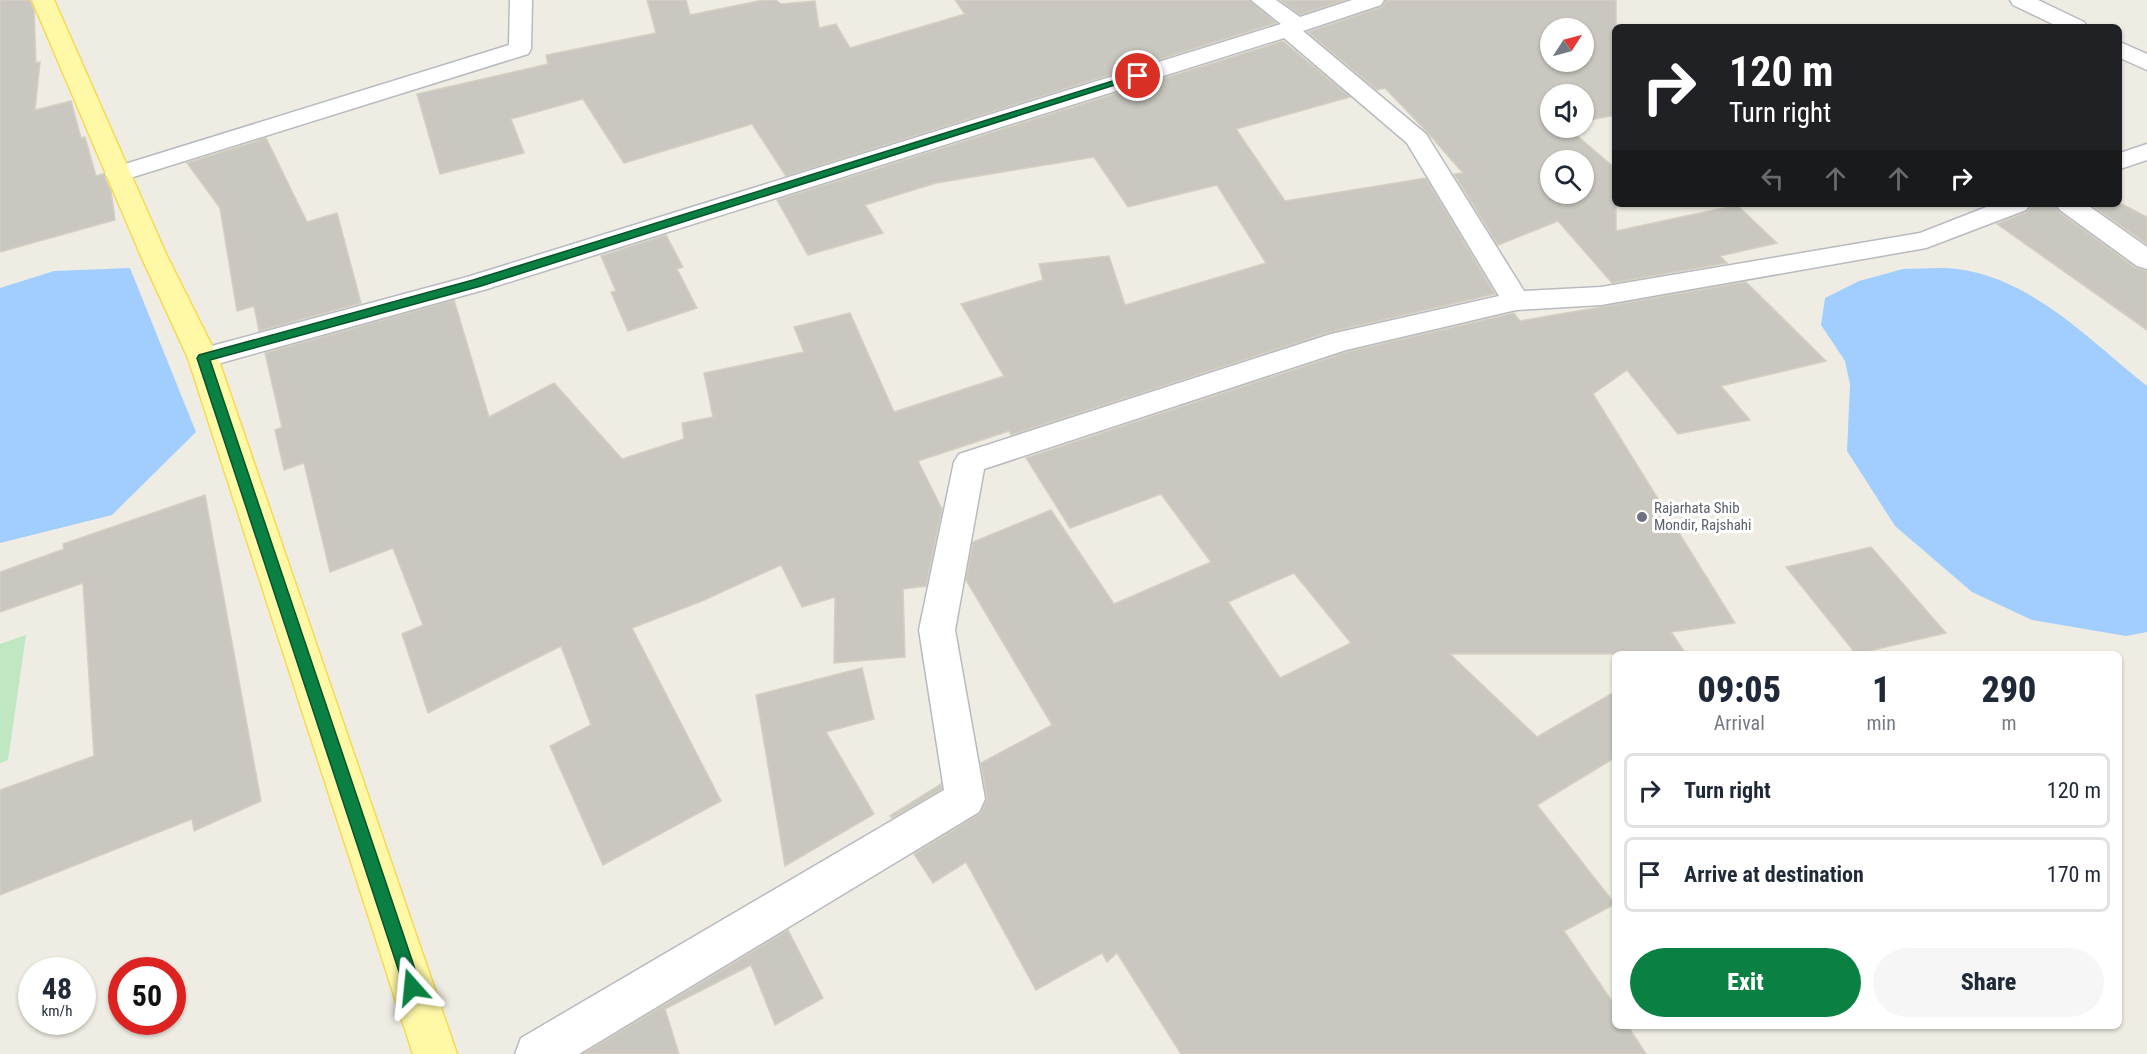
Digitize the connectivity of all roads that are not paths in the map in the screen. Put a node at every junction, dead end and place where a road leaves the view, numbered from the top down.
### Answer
1 (43, 0) edge
2 (521, 0) edge
3 (1262, 0) edge
4 (1373, 0) edge
5 (2021, 0) edge
6 (2070, 24) edge
7 (1292, 27) junction
8 (2122, 50) edge
9 (2147, 63) edge
10 (2147, 151) edge
11 (2122, 161) edge
12 (118, 174) junction
13 (2009, 207) edge
14 (2073, 207) edge
15 (2147, 260) edge
16 (1516, 301) junction
17 (203, 358) junction
18 (435, 1054) edge
19 (537, 1054) edge

1 - 12 main road
2 - 12 street
3 - 7 street
4 - 7 street
5 - 6 street
7 - 16 street
7 - 17 street
8 - 9 street
10 - 11 street
12 - 17 main road
13 - 16 street
14 - 15 street
16 - 19 street
17 - 18 main road

